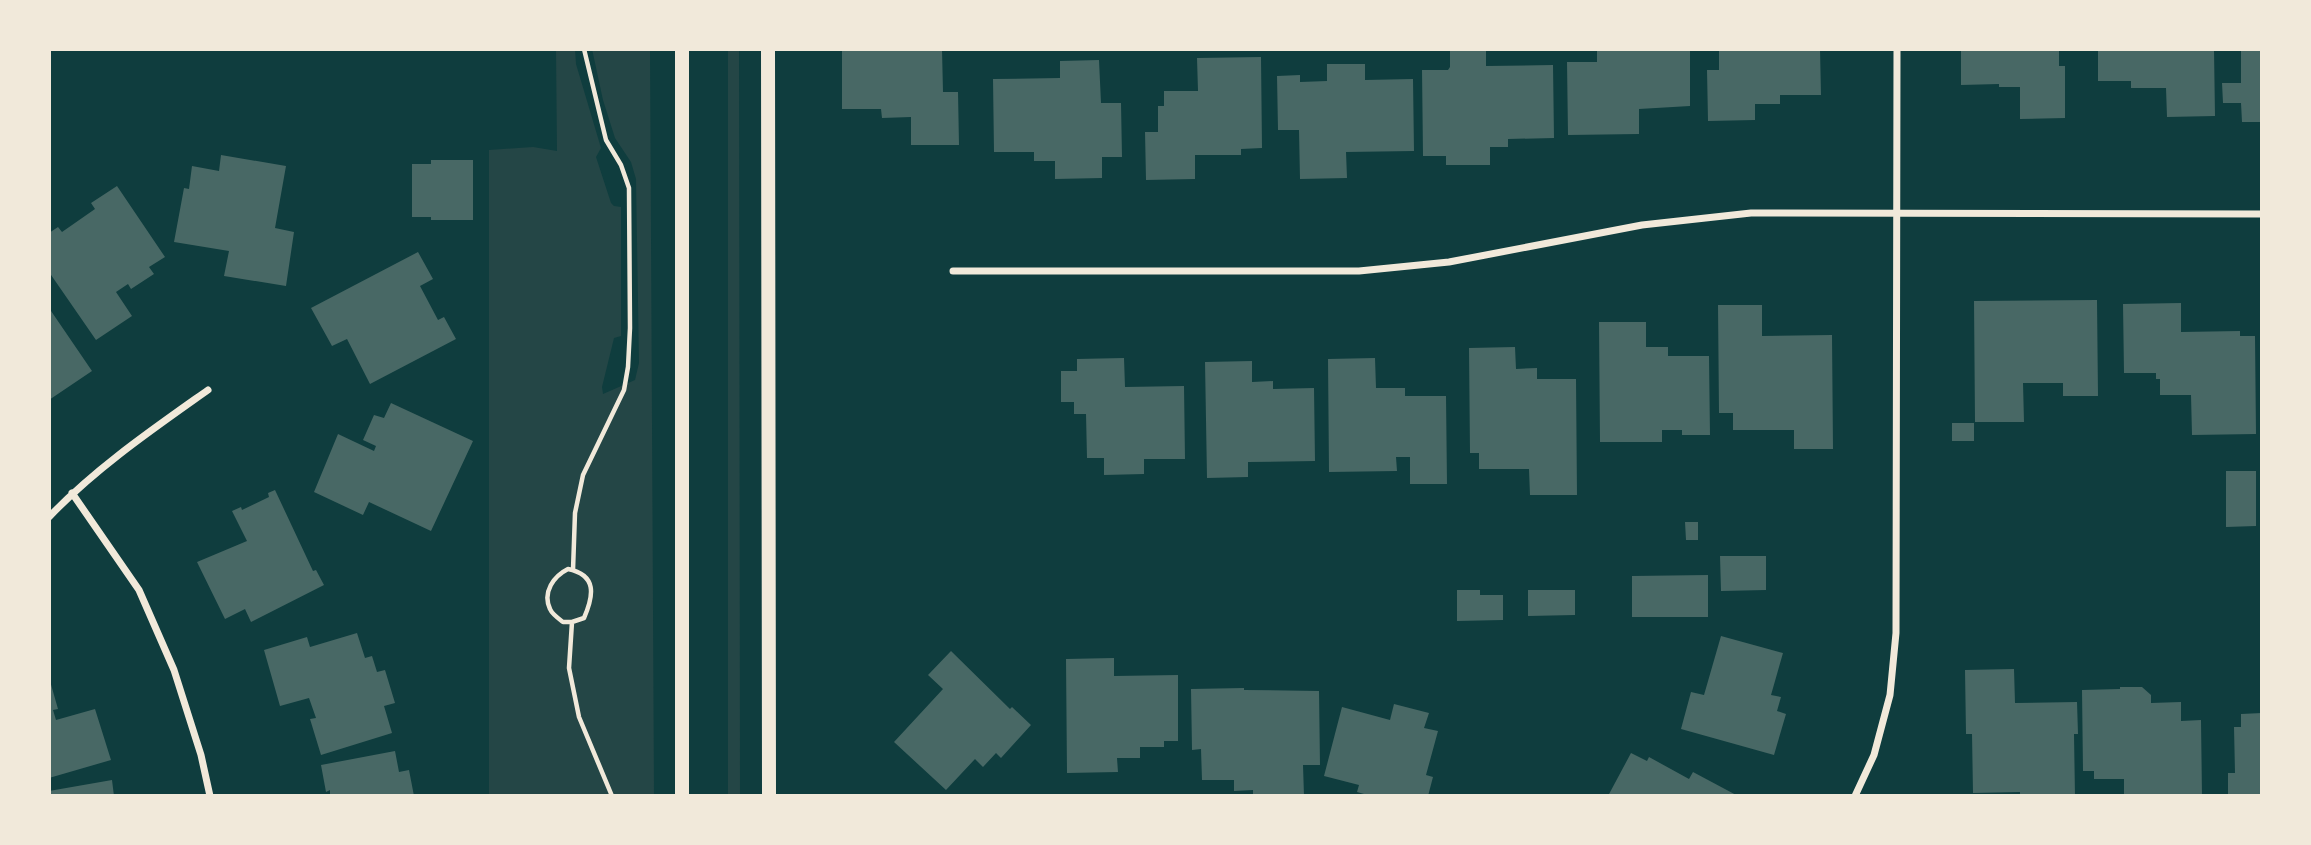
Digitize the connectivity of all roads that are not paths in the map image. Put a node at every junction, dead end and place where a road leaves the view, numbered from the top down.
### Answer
1 (681, 49) edge
2 (768, 49) edge
3 (1898, 49) edge
4 (1898, 213) junction
5 (2262, 214) edge
6 (953, 271) dead end
7 (208, 390) dead end
8 (72, 493) junction
9 (49, 517) edge
10 (210, 796) edge
11 (682, 796) edge
12 (769, 796) edge
13 (1855, 796) edge

1 - 11 main road
2 - 12 main road
3 - 4 street
4 - 5 street
4 - 6 street
4 - 13 street
7 - 8 street
8 - 9 street
8 - 10 street

